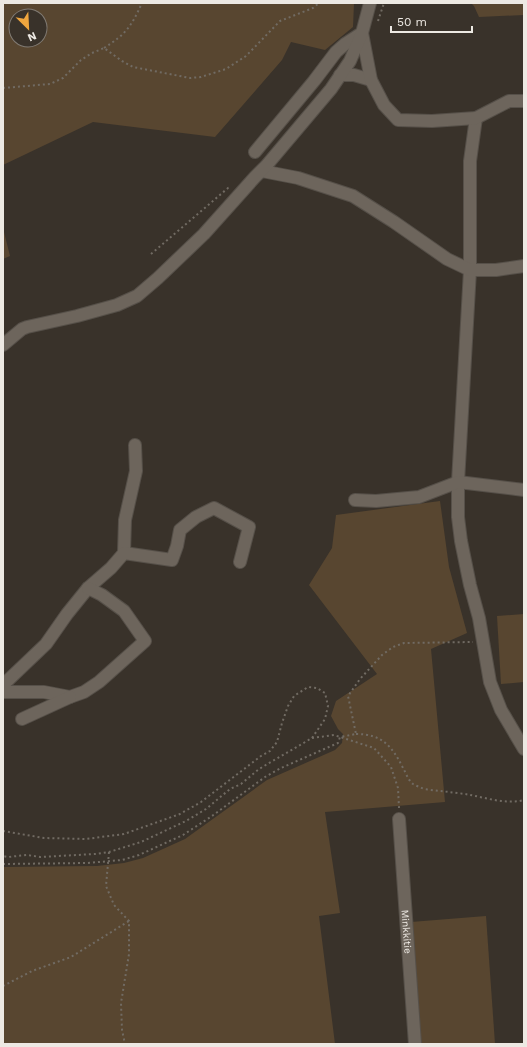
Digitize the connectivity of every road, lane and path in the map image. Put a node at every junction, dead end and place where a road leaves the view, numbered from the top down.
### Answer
1 (142, 3) edge
2 (319, 3) edge
3 (370, 3) edge
4 (362, 33) junction
5 (104, 48) junction
6 (340, 75) junction
7 (371, 80) junction
8 (3, 88) edge
9 (524, 101) edge
10 (476, 118) junction
11 (255, 152) dead end
12 (258, 174) junction
13 (524, 266) edge
14 (470, 270) junction
15 (3, 345) edge
16 (135, 445) dead end
17 (458, 482) junction
18 (524, 490) edge
19 (355, 500) dead end
20 (124, 553) junction
21 (240, 562) dead end
22 (88, 588) junction
23 (482, 642) junction
24 (3, 685) edge
25 (3, 692) edge
26 (70, 697) junction
27 (22, 719) dead end
28 (356, 734) junction
29 (340, 737) junction
30 (312, 738) junction
31 (524, 749) edge
32 (524, 800) edge
33 (399, 819) joint
34 (3, 831) edge
35 (109, 852) junction
36 (3, 856) edge
37 (108, 862) junction
38 (3, 864) edge
39 (129, 921) junction
40 (3, 986) edge
41 (124, 1044) edge
42 (415, 1044) edge

1 - 5 path
2 - 5 path
3 - 4 street
4 - 6 street
4 - 7 street
4 - 11 street
5 - 8 path
6 - 7 street
6 - 12 street
7 - 10 street
9 - 10 street
10 - 14 street
12 - 14 street
12 - 15 street
13 - 14 street
14 - 17 street
16 - 20 street
17 - 18 street
17 - 19 street
17 - 23 street
20 - 21 street
20 - 22 street
22 - 24 street
22 - 26 street
23 - 28 path
23 - 31 street
25 - 26 street
26 - 27 street
28 - 29 path
28 - 32 path
29 - 30 path
29 - 33 path
29 - 37 path
30 - 34 path
30 - 35 path
33 - 42 street, Minkkitie
35 - 36 path
35 - 37 path
37 - 38 path
37 - 39 path
39 - 40 path
39 - 41 path

